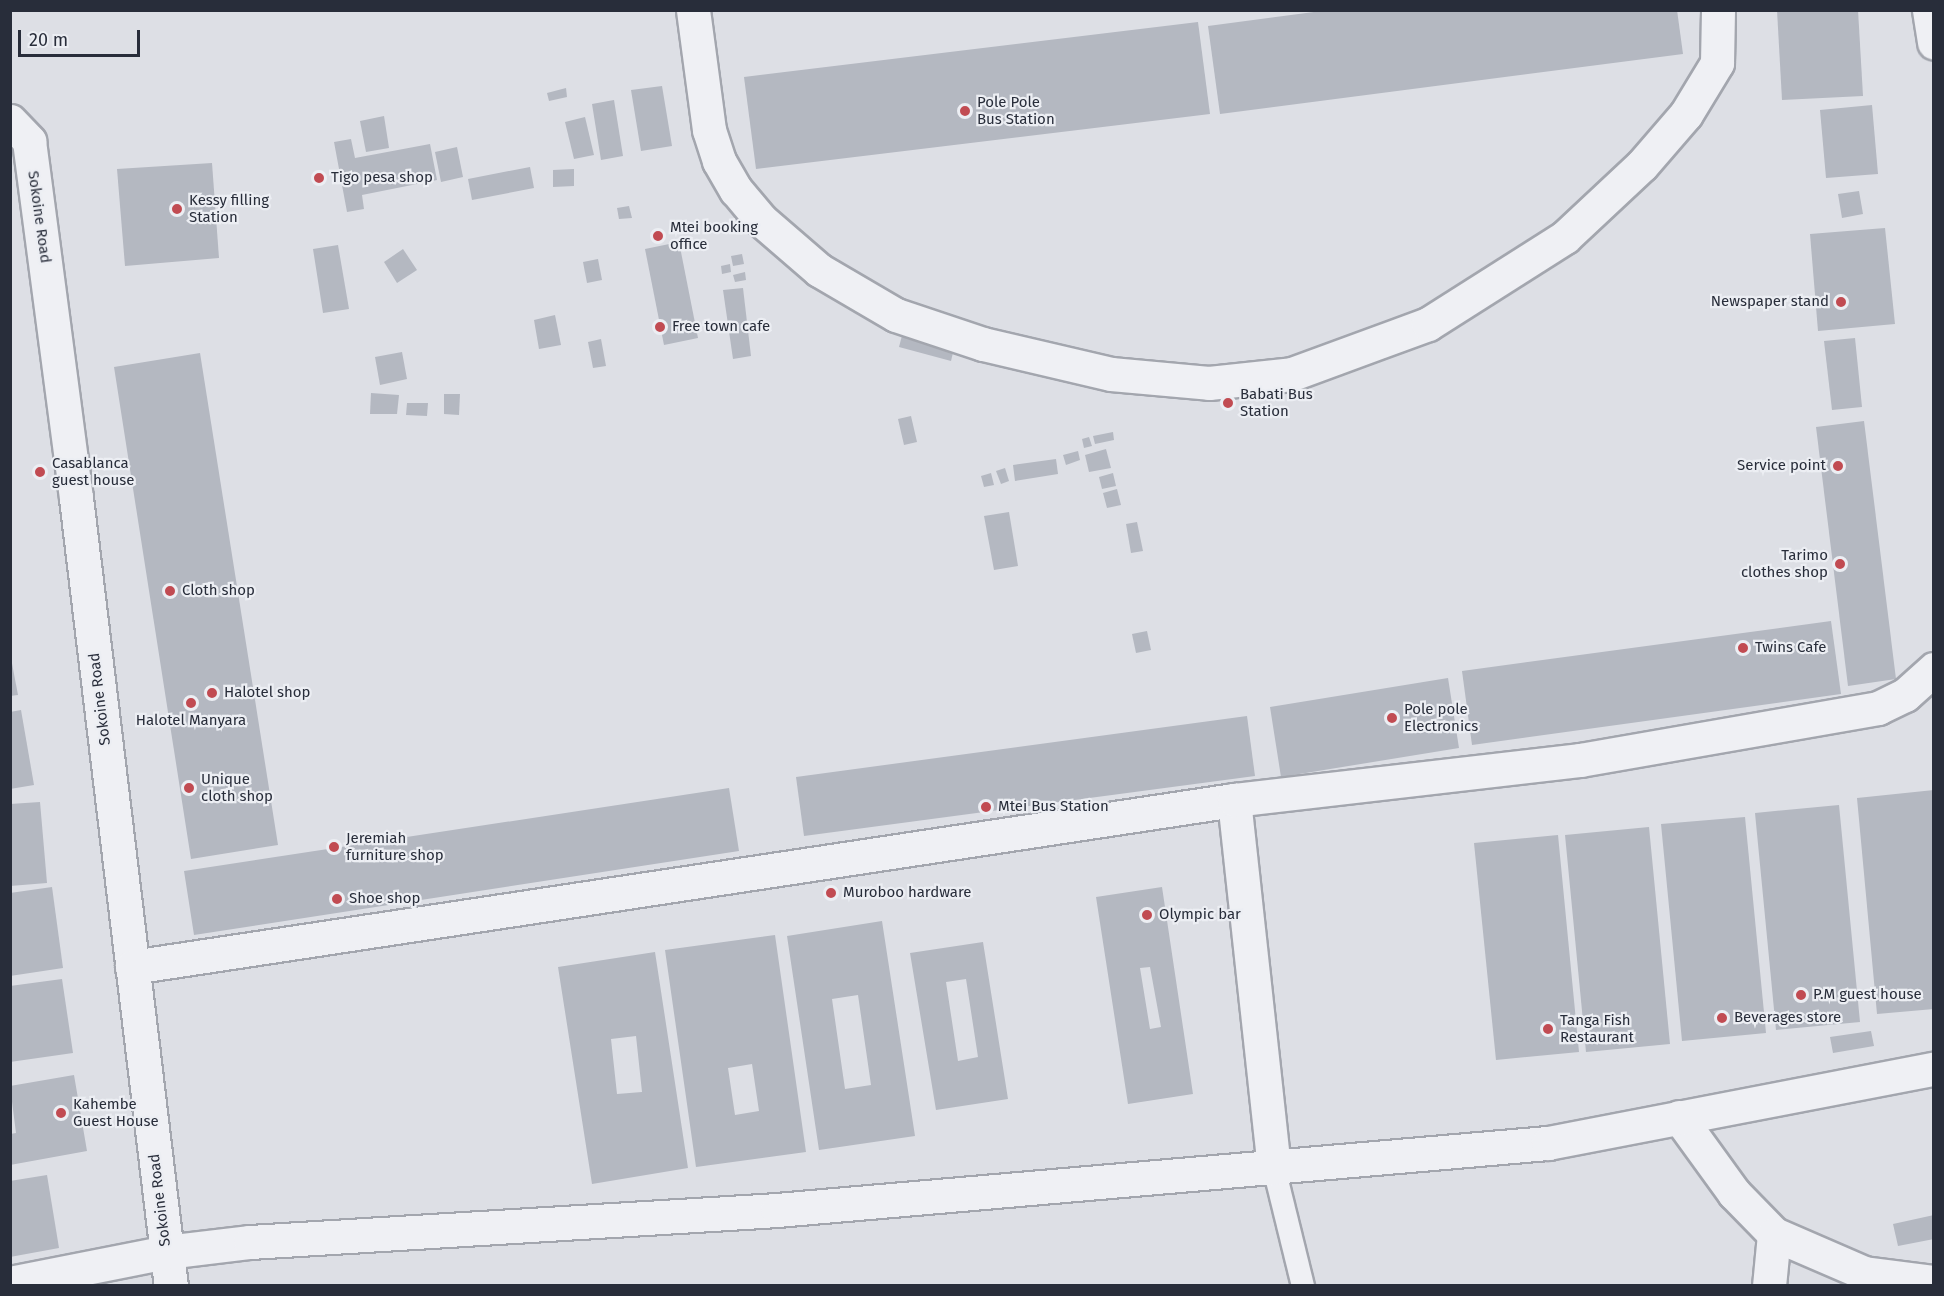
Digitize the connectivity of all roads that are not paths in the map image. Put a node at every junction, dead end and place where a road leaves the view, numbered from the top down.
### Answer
1 (693, 10) edge
2 (1718, 10) edge
3 (1929, 10) edge
4 (1934, 43) edge
5 (17, 135) edge
6 (1934, 669) edge
7 (1233, 800) junction
8 (132, 967) junction
9 (1934, 1069) edge
10 (1679, 1117) junction
11 (1274, 1168) junction
12 (1774, 1234) junction
13 (166, 1252) junction
14 (1934, 1282) edge
15 (10, 1283) edge
16 (171, 1286) edge
17 (1303, 1286) edge
18 (1769, 1286) edge

1 - 2 street
3 - 4 street
5 - 8 street, Sokoine Road
6 - 7 street
7 - 8 street
7 - 11 street
8 - 13 street, Sokoine Road
9 - 10 street
10 - 11 street
10 - 12 street
11 - 13 street
11 - 17 lane
12 - 14 street
12 - 18 street
13 - 15 street
13 - 16 street, Sokoine Road

